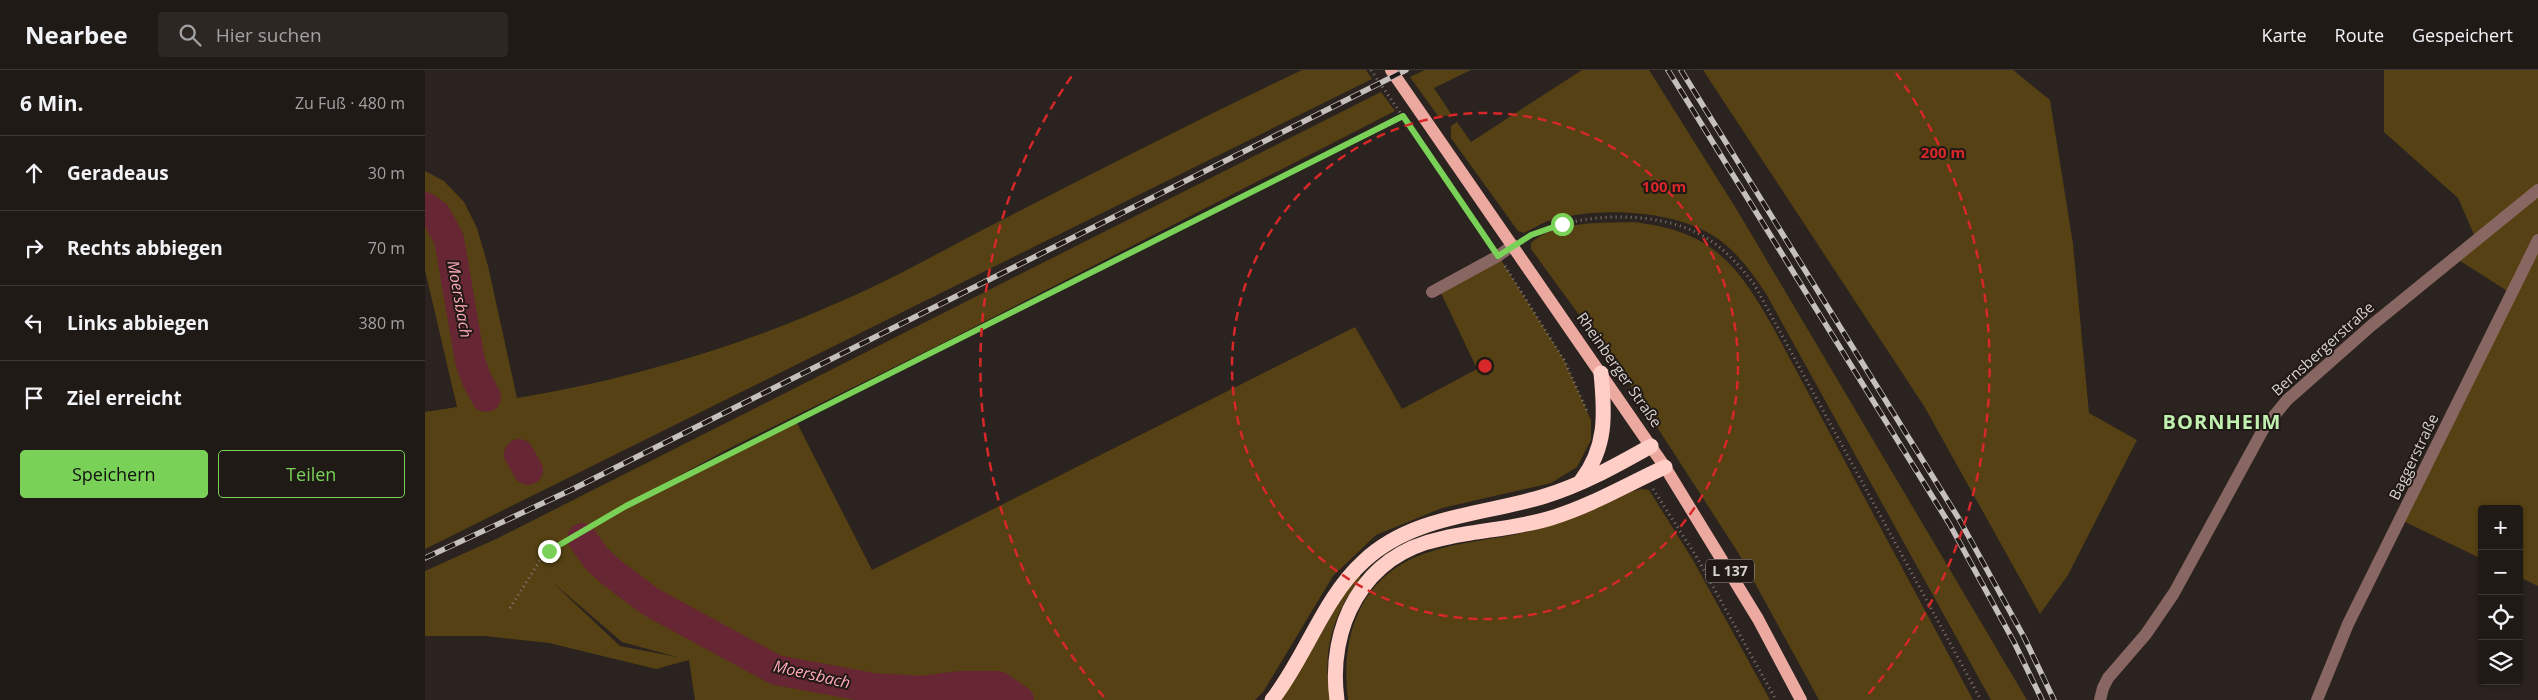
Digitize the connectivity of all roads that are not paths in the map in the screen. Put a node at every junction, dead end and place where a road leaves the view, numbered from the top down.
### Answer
1 (1391, 70) edge
2 (2538, 190) edge
3 (2538, 240) edge
4 (1513, 245) junction
5 (1432, 292) dead end
6 (1601, 373) junction
7 (1651, 446) junction
8 (1665, 467) junction
9 (1579, 484) junction
10 (2318, 694) edge
11 (1272, 700) edge
12 (1337, 700) edge
13 (1801, 700) edge
14 (2100, 700) edge

1 - 4 main road, Rheinberger Straße / L 137
2 - 14 street, Bernsbergerstraße
3 - 10 street, Baggerstraße
4 - 5 street
4 - 6 main road, Rheinberger Straße / L 137
6 - 7 main road, Rheinberger Straße / L 137
6 - 9 highway
7 - 8 main road, Rheinberger Straße / L 137
7 - 9 highway
8 - 12 highway
8 - 13 main road, Rheinberger Straße / L 137
9 - 11 highway

